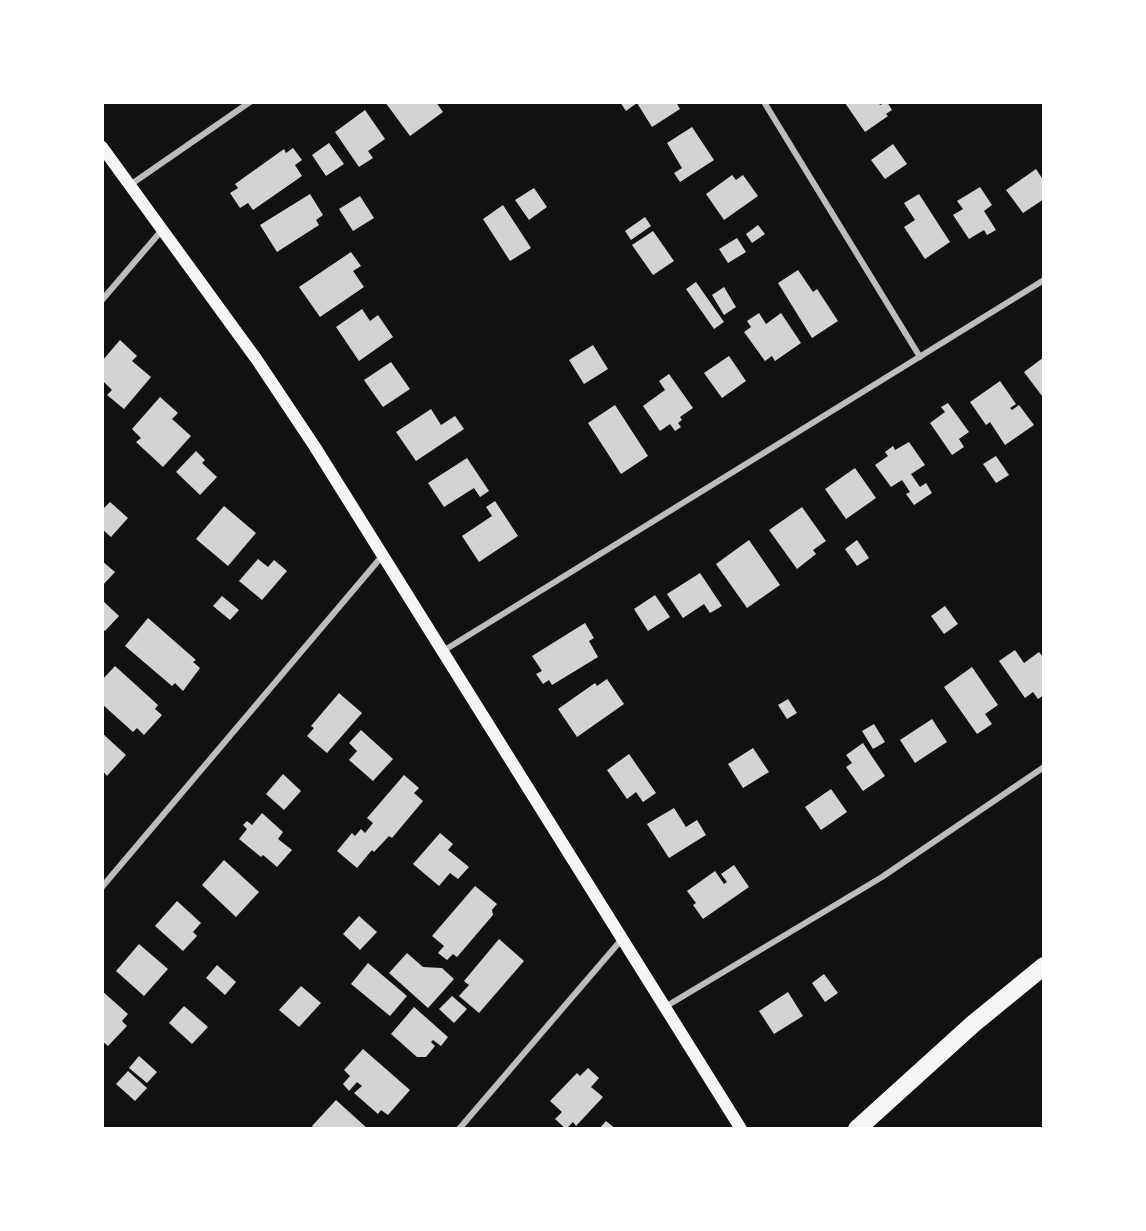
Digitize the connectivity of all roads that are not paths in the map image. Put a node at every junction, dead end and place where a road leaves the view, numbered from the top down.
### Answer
1 (250, 102) edge
2 (764, 102) edge
3 (102, 147) edge
4 (130, 185) junction
5 (162, 230) junction
6 (1044, 280) edge
7 (102, 300) edge
8 (920, 357) junction
9 (383, 555) junction
10 (443, 651) junction
11 (1044, 767) edge
12 (102, 887) edge
13 (622, 939) junction
14 (1044, 966) edge
15 (665, 1007) junction
16 (459, 1129) edge
17 (741, 1129) edge
18 (857, 1129) edge

1 - 4 street
2 - 8 street
3 - 4 main road
4 - 5 main road
5 - 7 street
5 - 9 main road
6 - 8 street
8 - 10 street
9 - 10 main road
9 - 12 street
10 - 13 main road
11 - 15 street
13 - 15 main road
13 - 16 street
14 - 18 highway
15 - 17 main road

